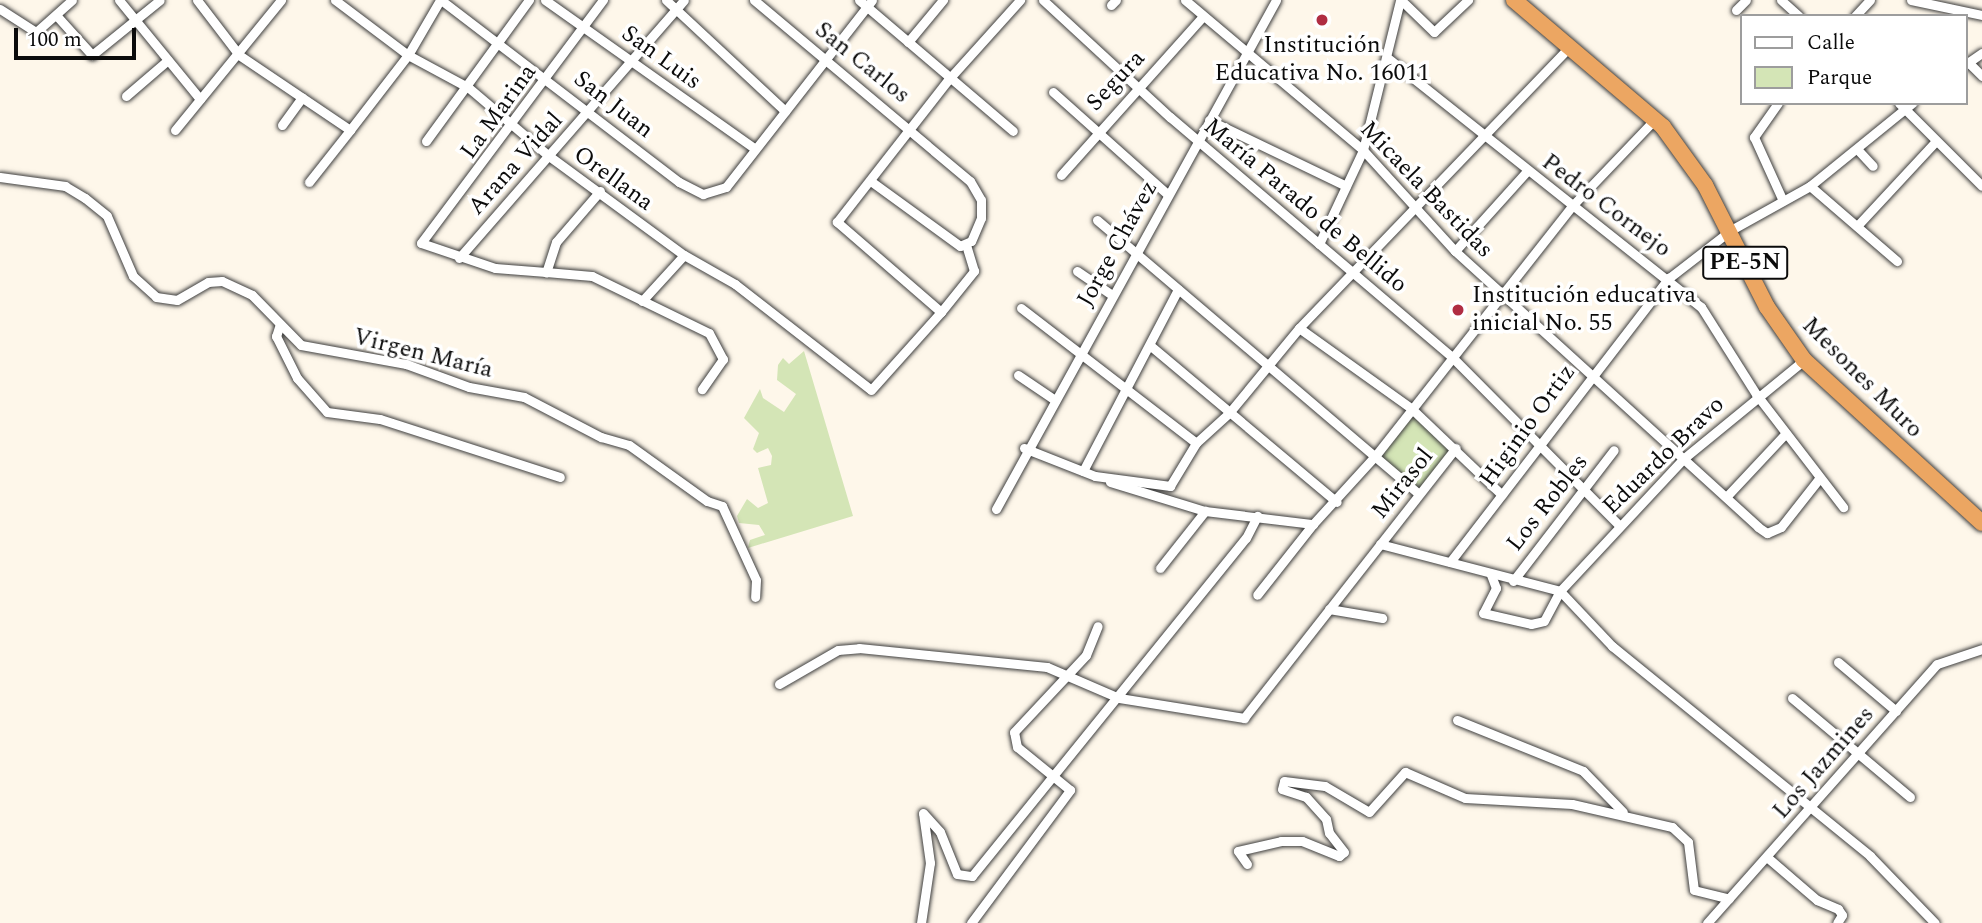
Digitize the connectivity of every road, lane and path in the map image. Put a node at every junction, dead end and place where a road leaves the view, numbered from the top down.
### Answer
1 (119, 0) edge
2 (160, 0) edge
3 (197, 0) edge
4 (281, 0) edge
5 (335, 0) edge
6 (441, 0) edge
7 (529, 0) edge
8 (545, 0) edge
9 (603, 0) edge
10 (666, 0) edge
11 (684, 0) edge
12 (754, 0) edge
13 (943, 0) edge
14 (1020, 0) edge
15 (1043, 0) edge
16 (1185, 0) edge
17 (1276, 0) edge
18 (1401, 0) edge
19 (1468, 0) edge
20 (1514, 0) edge
21 (1745, 0) edge
22 (1781, 0) edge
23 (1870, 0) edge
24 (1910, 0) edge
25 (66, 2) edge
26 (866, 2) edge
27 (675, 8) junction
28 (0, 9) edge
29 (1736, 10) dead end
30 (1797, 14) edge
31 (1857, 14) edge
32 (57, 15) junction
33 (1982, 15) edge
34 (1203, 16) junction
35 (135, 20) junction
36 (583, 26) junction
37 (499, 42) junction
38 (908, 42) junction
39 (1569, 47) junction
40 (1247, 51) junction
41 (239, 55) junction
42 (408, 55) junction
43 (825, 57) junction
44 (630, 58) junction
45 (1389, 59) junction
46 (168, 60) junction
47 (1968, 64) edge
48 (1982, 76) edge
49 (548, 79) junction
50 (948, 80) junction
51 (1138, 86) junction
52 (469, 89) junction
53 (1053, 92) dead end
54 (126, 96) dead end
55 (302, 97) junction
56 (200, 99) junction
57 (1777, 105) edge
58 (1905, 105) edge
59 (785, 111) junction
60 (590, 112) junction
61 (1209, 120) junction
62 (1654, 120) junction
63 (282, 125) dead end
64 (513, 126) junction
65 (175, 130) dead end
66 (350, 130) junction
67 (912, 131) junction
68 (1013, 131) dead end
69 (1094, 133) junction
70 (1485, 136) junction
71 (1198, 140) junction
72 (426, 141) dead end
73 (1934, 143) junction
74 (753, 148) junction
75 (1857, 149) junction
76 (1363, 150) junction
77 (549, 156) junction
78 (1873, 166) dead end
79 (1527, 171) junction
80 (1061, 175) dead end
81 (0, 177) edge
82 (1980, 180) edge
83 (309, 181) dead end
84 (872, 182) junction
85 (1346, 186) junction
86 (1810, 186) junction
87 (600, 191) junction
88 (1167, 194) junction
89 (1783, 201) junction
90 (1571, 207) junction
91 (1416, 209) junction
92 (1097, 220) dead end
93 (1857, 226) junction
94 (1731, 230) junction
95 (1319, 244) junction
96 (966, 245) junction
97 (1455, 251) junction
98 (1136, 253) junction
99 (684, 255) junction
100 (459, 258) junction
101 (1897, 261) dead end
102 (1077, 271) dead end
103 (546, 272) junction
104 (1353, 273) junction
105 (1670, 278) junction
106 (1178, 289) junction
107 (1112, 295) junction
108 (1502, 296) junction
109 (642, 301) junction
110 (1021, 308) dead end
111 (941, 312) junction
112 (280, 324) junction
113 (1299, 328) junction
114 (1152, 347) junction
115 (1079, 355) junction
116 (1451, 356) junction
117 (1804, 360) junction
118 (1267, 365) junction
119 (1592, 372) junction
120 (1017, 375) dead end
121 (702, 389) dead end
122 (1125, 391) junction
123 (1756, 394) junction
124 (1055, 400) junction
125 (1412, 409) junction
126 (1229, 413) junction
127 (1786, 433) junction
128 (1196, 443) junction
129 (1538, 445) junction
130 (1024, 448) junction
131 (1456, 448) junction
132 (1614, 450) dead end
133 (1376, 455) junction
134 (1683, 458) junction
135 (1083, 471) junction
136 (1096, 476) junction
137 (560, 477) dead end
138 (1818, 480) junction
139 (1582, 490) junction
140 (1418, 493) junction
141 (1502, 495) junction
142 (1727, 496) junction
143 (1337, 502) junction
144 (1843, 508) dead end
145 (996, 509) dead end
146 (1205, 511) junction
147 (1257, 516) junction
148 (1982, 523) edge
149 (1313, 524) junction
150 (1619, 525) junction
151 (1380, 544) junction
152 (1450, 562) junction
153 (1160, 568) dead end
154 (1491, 575) junction
155 (1513, 581) junction
156 (1560, 591) junction
157 (1257, 595) dead end
158 (755, 597) dead end
159 (1329, 609) junction
160 (1382, 618) dead end
161 (1098, 626) dead end
162 (1982, 649) edge
163 (1838, 662) dead end
164 (1066, 675) junction
165 (779, 684) dead end
166 (1119, 698) junction
167 (1792, 698) dead end
168 (1896, 710) junction
169 (1457, 720) dead end
170 (1859, 753) junction
171 (1053, 774) junction
172 (1910, 797) dead end
173 (1810, 806) junction
174 (1623, 812) junction
175 (1768, 858) junction
176 (1247, 864) dead end
177 (1729, 899) junction
178 (921, 923) edge
179 (971, 923) edge
180 (1707, 923) edge
181 (1837, 923) edge
182 (1935, 923) edge

1 - 35 street
2 - 35 street
3 - 41 street
4 - 41 street
5 - 42 street, Orellana
6 - 37 street, San Juan
6 - 42 street
7 - 37 street
8 - 36 street, San Luis
9 - 36 street, La Marina
10 - 27 street
11 - 27 street, Arana Vidal
12 - 43 street, San Carlos
13 - 38 street
14 - 50 street
15 - 51 street, María Parado de Bellido
16 - 34 street, Micaela Bastidas
17 - 40 street, Jorge Chávez
18 - 19 street
18 - 45 street
20 - 39 highway, Mesones Muro / PE-5N
21 - 29 street
22 - 30 street
23 - 31 street
24 - 33 street
25 - 32 street
26 - 38 street
26 - 43 street
27 - 44 street, Arana Vidal
27 - 59 street
28 - 32 street
32 - 35 street
34 - 40 street, Micaela Bastidas
34 - 51 street, Segura
35 - 46 street
36 - 44 street, San Luis
36 - 49 street, La Marina
37 - 49 street, San Juan
37 - 52 street
38 - 50 street
39 - 62 highway, Mesones Muro / PE-5N
39 - 70 street
40 - 61 street, Jorge Chávez
40 - 76 street, Micaela Bastidas
41 - 55 street
41 - 56 street
42 - 52 street, Orellana
42 - 66 street
43 - 59 street
43 - 67 street, San Carlos
44 - 60 street, Arana Vidal
44 - 74 street, San Luis
45 - 70 street, Pedro Cornejo
45 - 76 street
46 - 54 street
46 - 56 street
47 - 48 street
49 - 60 street, San Juan
49 - 64 street, La Marina
50 - 67 street
50 - 68 street
51 - 69 street, Segura
51 - 71 street, María Parado de Bellido
52 - 64 street, Orellana
52 - 72 street
53 - 69 street
55 - 63 street
55 - 66 street
56 - 65 street
57 - 89 street
58 - 73 street
58 - 75 street, Higinio Ortiz
59 - 74 street
60 - 74 street, San Juan
60 - 77 street, Arana Vidal
61 - 71 street, Jorge Chávez
61 - 85 street
62 - 90 street
62 - 94 highway, Mesones Muro / PE-5N
64 - 77 street, Orellana
64 - 100 street, La Marina
66 - 83 street
67 - 84 street
67 - 96 street, San Carlos
69 - 80 street, Segura
69 - 88 street
70 - 79 street, Pedro Cornejo
70 - 91 street
71 - 88 street, Jorge Chávez
71 - 95 street, María Parado de Bellido
73 - 82 street
73 - 93 street
75 - 78 street
75 - 86 street, Higinio Ortiz
76 - 85 street
76 - 91 street, Micaela Bastidas
77 - 87 street, Orellana
77 - 100 street, Arana Vidal
79 - 90 street, Pedro Cornejo
79 - 97 street
81 - 112 street, Virgen María
84 - 96 street
84 - 111 street
85 - 95 street
86 - 89 street, Higinio Ortiz
86 - 93 street
87 - 99 street, Orellana
87 - 103 street
88 - 98 street, Jorge Chávez
89 - 94 street, Higinio Ortiz
90 - 105 street, Pedro Cornejo
90 - 108 street
91 - 97 street, Micaela Bastidas
91 - 104 street
92 - 98 street
93 - 101 street
94 - 105 street, Higinio Ortiz
94 - 117 highway, Mesones Muro / PE-5N
95 - 104 street, María Parado de Bellido
96 - 111 street
97 - 108 street, Micaela Bastidas
98 - 106 street
98 - 107 street, Jorge Chávez
99 - 109 street
99 - 111 street, Orellana
100 - 103 street
102 - 107 street
103 - 109 street
104 - 113 street
104 - 116 street, María Parado de Bellido
105 - 119 street, Higinio Ortiz
105 - 123 street, Pedro Cornejo
106 - 114 street
106 - 118 street
107 - 115 street, Jorge Chávez
108 - 116 street
108 - 119 street, Micaela Bastidas
109 - 121 street
110 - 115 street
112 - 137 street
112 - 158 street, Virgen María
113 - 118 street
113 - 125 street
114 - 122 street
114 - 126 street
115 - 122 street
115 - 124 street, Jorge Chávez
116 - 125 street
116 - 129 street, María Parado de Bellido
117 - 123 street, Eduardo Bravo
117 - 148 highway, Mesones Muro / PE-5N
118 - 126 street
118 - 133 street
119 - 129 street, Higinio Ortiz
119 - 134 street, Micaela Bastidas
120 - 124 street
122 - 128 street
122 - 135 street
123 - 127 street, Pedro Cornejo
123 - 134 street, Eduardo Bravo
124 - 130 street, Jorge Chávez
125 - 131 street
125 - 133 street
126 - 128 street
126 - 143 street
127 - 138 street, Pedro Cornejo
127 - 142 street
128 - 136 street
129 - 139 street, María Parado de Bellido
129 - 141 street, Higinio Ortiz
130 - 135 street
130 - 145 street, Jorge Chávez
131 - 140 street, Mirasol
131 - 141 street
132 - 139 street, Los Robles
133 - 140 street
133 - 143 street
134 - 142 street, Micaela Bastidas
134 - 150 street, Eduardo Bravo
135 - 136 street
136 - 146 street
138 - 142 street, Micaela Bastidas
138 - 144 street, Pedro Cornejo
139 - 150 street, María Parado de Bellido
139 - 155 street, Los Robles
140 - 151 street, Mirasol
141 - 152 street, Higinio Ortiz
143 - 149 street
146 - 147 street
146 - 153 street
147 - 149 street
147 - 166 street
149 - 157 street
150 - 156 street, Eduardo Bravo
151 - 152 street
151 - 159 street, Mirasol
152 - 154 street
154 - 155 street
154 - 156 street, Eduardo Bravo
155 - 156 street
156 - 173 street
159 - 160 street
159 - 166 street, Mirasol
161 - 164 street
162 - 168 street, Los Jazmines
163 - 168 street
164 - 165 street
164 - 166 street
164 - 171 street
166 - 171 street
167 - 170 street
168 - 170 street, Los Jazmines
169 - 174 street
170 - 172 street
170 - 173 street, Los Jazmines
171 - 178 street
171 - 179 street
173 - 175 street, Los Jazmines
173 - 182 street
174 - 176 street
174 - 177 street
175 - 177 street, Los Jazmines
175 - 181 street
177 - 180 street, Los Jazmines

